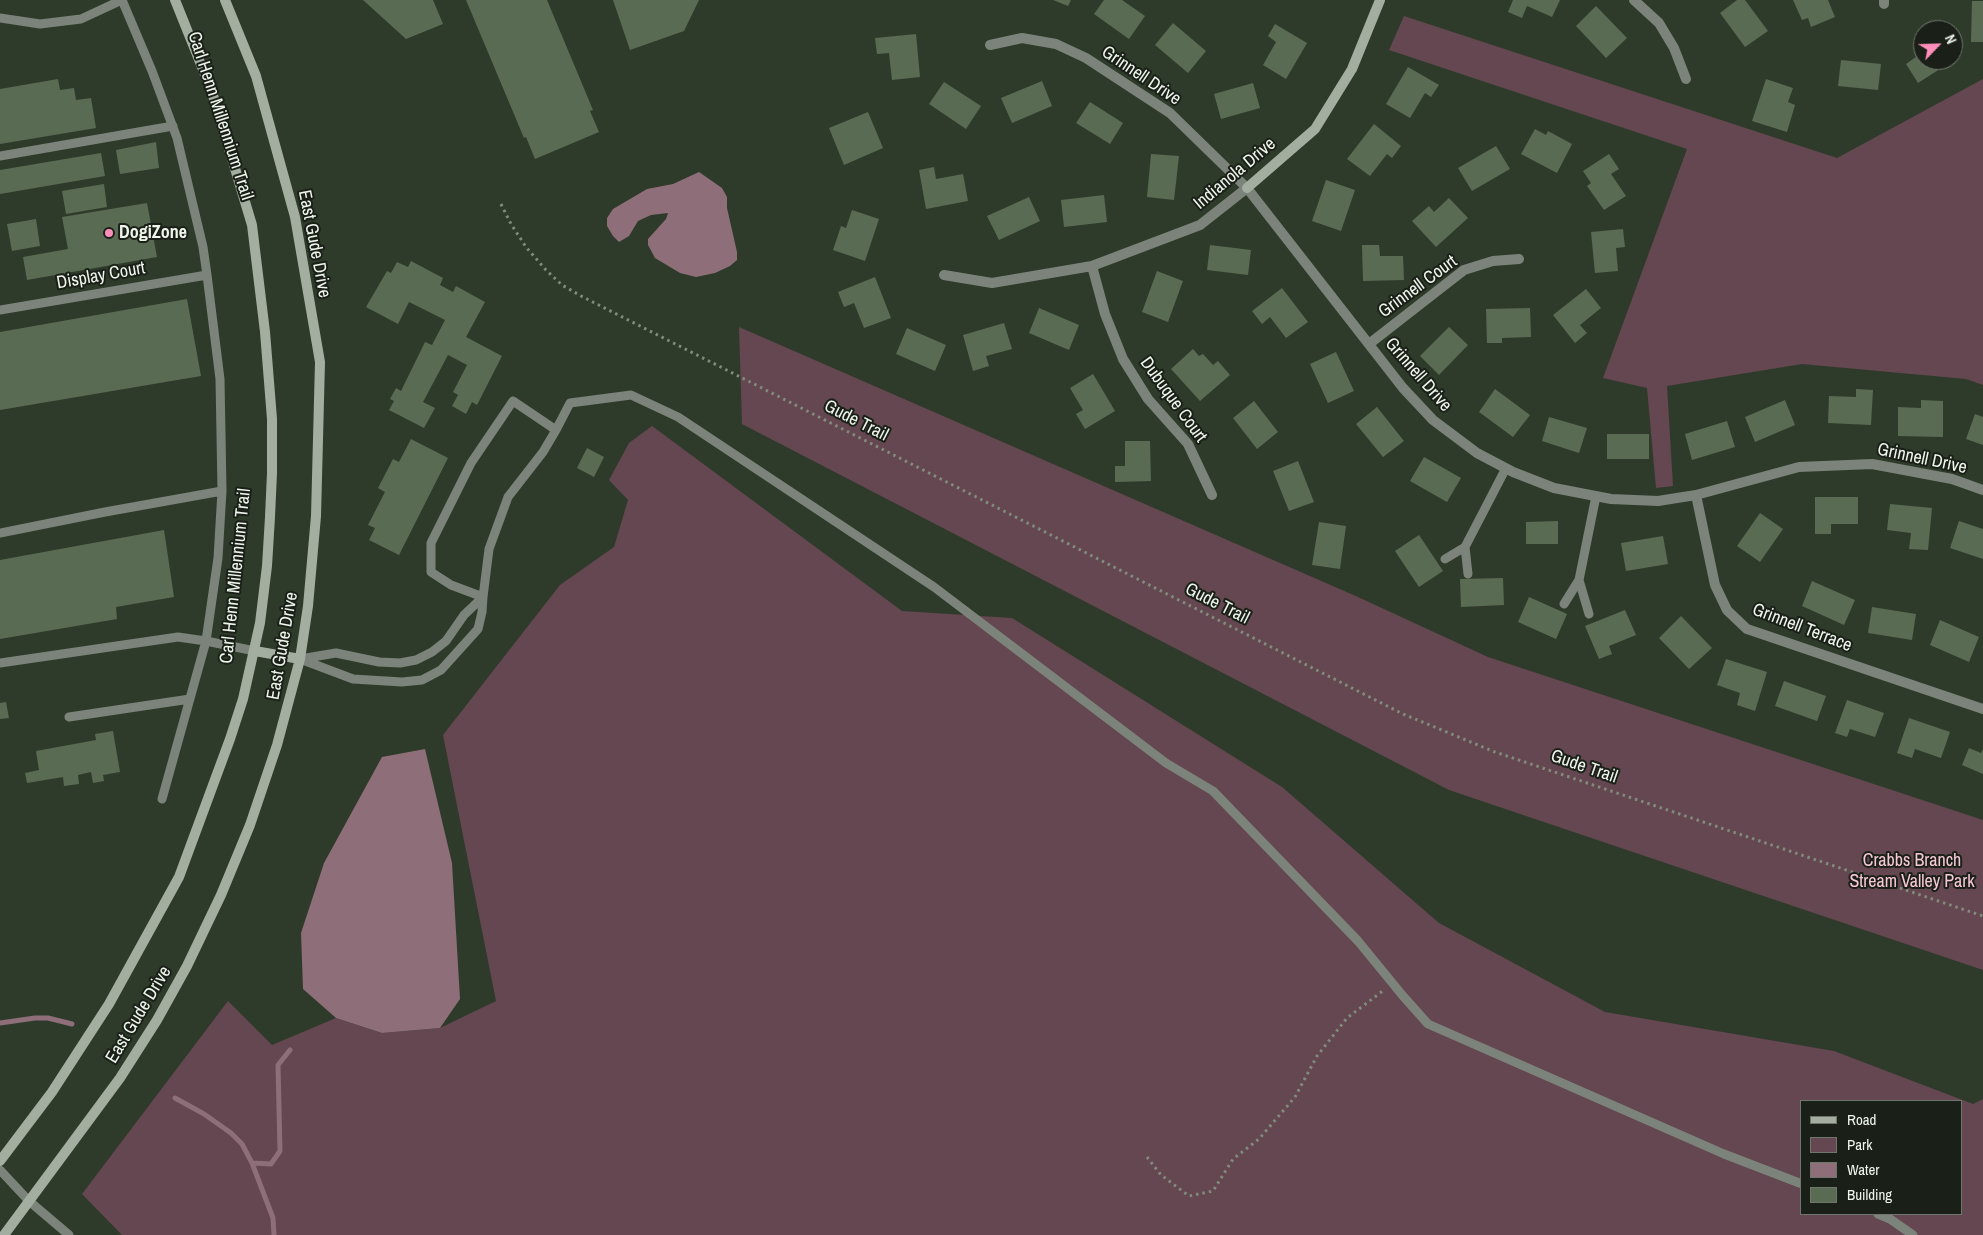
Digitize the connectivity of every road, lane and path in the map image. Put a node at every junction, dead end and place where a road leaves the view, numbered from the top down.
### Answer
1 (122, 0) edge
2 (175, 0) edge
3 (225, 0) edge
4 (1380, 0) edge
5 (1634, 0) edge
6 (0, 18) edge
7 (990, 45) dead end
8 (1686, 79) dead end
9 (173, 126) junction
10 (0, 156) edge
11 (1247, 188) junction
12 (502, 204) dead end
13 (1519, 258) dead end
14 (1092, 266) junction
15 (206, 275) junction
16 (944, 275) dead end
17 (0, 310) edge
18 (1369, 344) junction
19 (556, 430) junction
20 (1506, 468) junction
21 (1983, 490) edge
22 (222, 491) junction
23 (1212, 495) dead end
24 (1696, 495) junction
25 (1596, 496) junction
26 (0, 533) edge
27 (1465, 547) junction
28 (1445, 559) dead end
29 (1468, 574) dead end
30 (1579, 580) junction
31 (483, 597) junction
32 (1564, 604) dead end
33 (1589, 614) dead end
34 (206, 641) junction
35 (255, 650) junction
36 (300, 659) junction
37 (0, 662) edge
38 (190, 699) junction
39 (1983, 709) edge
40 (69, 717) dead end
41 (162, 799) dead end
42 (1983, 916) edge
43 (1393, 984) junction
44 (1147, 1157) dead end
45 (0, 1161) edge
46 (0, 1170) edge
47 (1800, 1183) edge
48 (30, 1202) junction
49 (1880, 1215) edge
50 (4, 1235) edge
51 (69, 1235) edge
52 (1913, 1235) edge

1 - 6 lane
1 - 9 lane
2 - 35 main road, East Gude Drive
3 - 36 main road, East Gude Drive
4 - 11 main road, Indianola Drive
5 - 8 street
7 - 11 street, Grinnell Drive
9 - 10 lane
9 - 15 lane
11 - 14 street, Indianola Drive
11 - 18 street, Grinnell Drive
12 - 42 path, Gude Trail
13 - 18 street, Grinnell Court
14 - 16 street, Indianola Drive
14 - 23 street, Dubuque Court
15 - 17 lane, Display Court
15 - 22 lane
18 - 20 street, Grinnell Drive
19 - 31 lane
19 - 31 lane
19 - 43 lane
20 - 25 street, Grinnell Drive
20 - 27 lane
21 - 24 street, Grinnell Drive
22 - 26 lane
22 - 34 lane
24 - 25 street, Grinnell Drive
24 - 39 street, Grinnell Terrace
25 - 30 lane
27 - 28 lane
27 - 29 lane
30 - 32 lane
30 - 33 lane
31 - 36 lane
31 - 36 lane
34 - 35 lane
34 - 37 lane
34 - 38 lane
35 - 36 main road
35 - 45 main road, East Gude Drive
36 - 48 main road, East Gude Drive
38 - 40 lane
38 - 41 lane
43 - 44 path
43 - 47 lane
46 - 48 lane
48 - 50 main road, East Gude Drive
48 - 51 lane
49 - 52 lane

